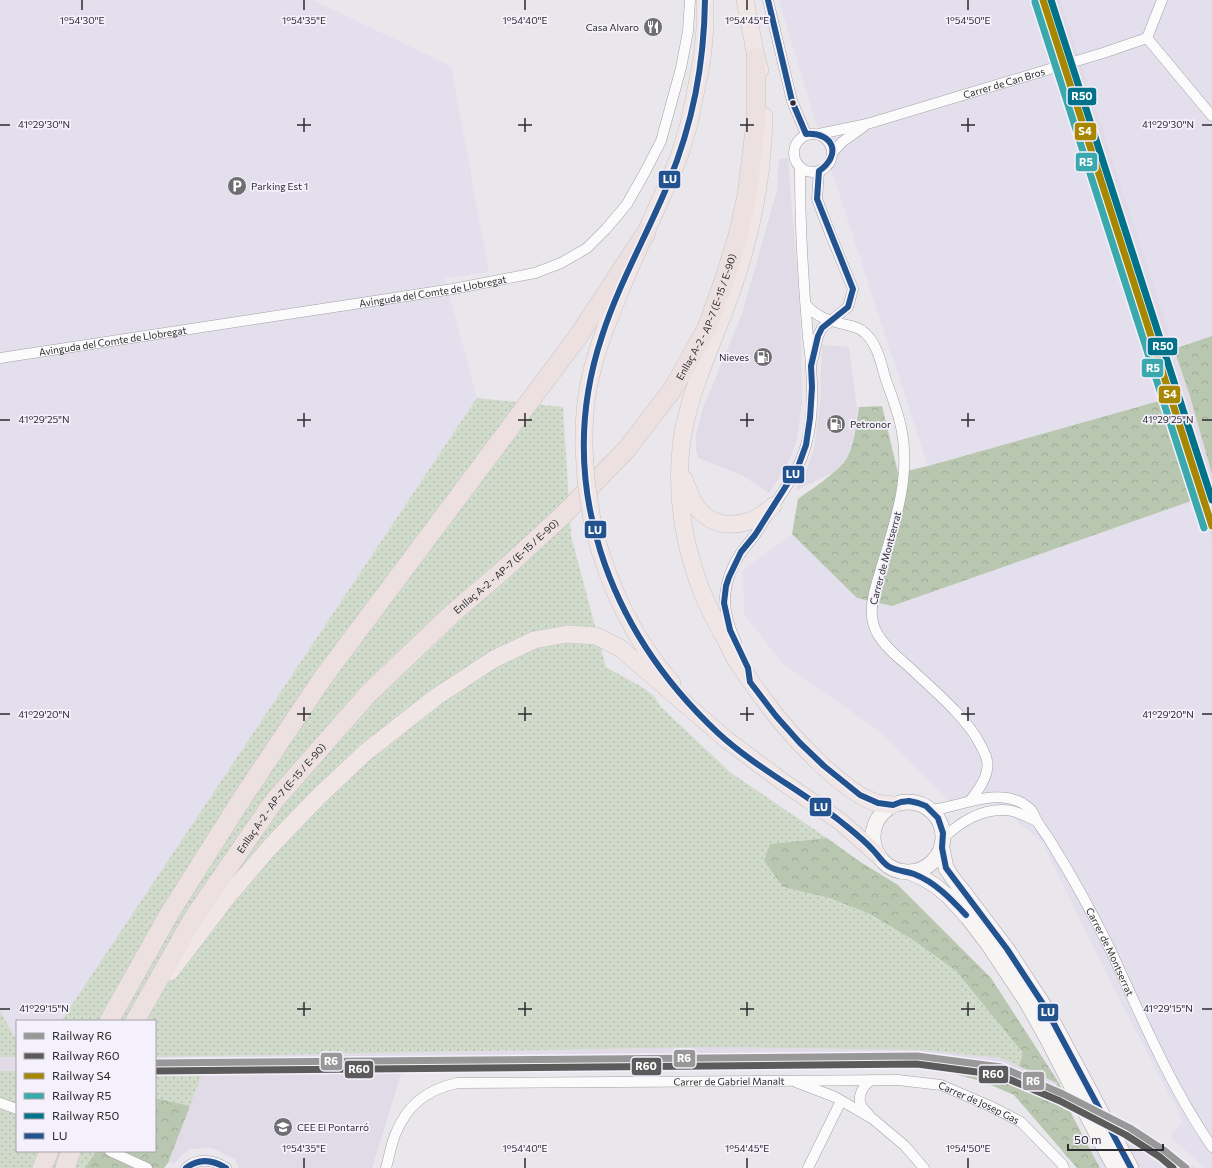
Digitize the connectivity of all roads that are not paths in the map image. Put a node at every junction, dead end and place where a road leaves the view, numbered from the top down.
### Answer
1 (690, 0) edge
2 (705, 0) edge
3 (746, 0) edge
4 (768, 0) edge
5 (1162, 0) edge
6 (1147, 38) junction
7 (756, 58) junction
8 (1212, 116) edge
9 (867, 124) junction
10 (806, 134) junction
11 (819, 134) junction
12 (833, 152) junction
13 (800, 168) junction
14 (819, 171) junction
15 (646, 233) junction
16 (806, 304) junction
17 (832, 321) junction
18 (0, 358) edge
19 (811, 366) junction
20 (680, 463) junction
21 (773, 506) junction
22 (750, 682) junction
23 (720, 734) junction
24 (970, 801) junction
25 (892, 805) junction
26 (931, 810) junction
27 (1037, 821) junction
28 (943, 843) junction
29 (877, 854) junction
30 (909, 872) junction
31 (137, 1016) edge
32 (110, 1020) edge
33 (790, 1080) junction
34 (872, 1080) junction
35 (841, 1101) junction
36 (0, 1103) edge
37 (14, 1107) edge
38 (873, 1119) junction
39 (1212, 1147) edge
40 (49, 1152) edge
41 (72, 1152) edge
42 (112, 1152) edge
43 (42, 1168) edge
44 (65, 1168) edge
45 (147, 1168) edge
46 (186, 1168) edge
47 (226, 1168) edge
48 (386, 1168) edge
49 (808, 1168) edge
50 (924, 1168) edge
51 (1064, 1168) edge
52 (1116, 1168) edge
53 (1131, 1168) edge

1 - 18 street, Avinguda del Comte de Llobregat
2 - 15 highway
3 - 7 highway
4 - 10 street
5 - 6 street
6 - 8 street
6 - 9 street, Carrer de Can Bros
7 - 20 highway
7 - 31 highway, Enllaç A-2 - AP-7 (E-15 / E-90)
9 - 11 street, Carrer de Can Bros
9 - 12 street, Carrer de Can Bros
10 - 11 street
10 - 13 street
11 - 12 street
12 - 14 street
13 - 14 street
13 - 16 street
14 - 17 street
15 - 23 highway, bridge
15 - 32 highway
16 - 17 street
16 - 19 street
17 - 19 street
17 - 24 street, Carrer de Montserrat
19 - 21 street
20 - 21 highway
20 - 22 highway
21 - 22 street
22 - 25 highway
23 - 29 highway
23 - 31 highway
24 - 26 street, Carrer de Montserrat
24 - 27 street, Carrer de Montserrat
25 - 26 main road
25 - 29 main road
26 - 28 main road
27 - 28 street
27 - 39 street, Carrer de Montserrat
28 - 30 main road
28 - 53 main road
29 - 30 main road
30 - 52 main road
33 - 34 street, Carrer de Josep Gas
33 - 35 street, Carrer de Gabriel Manalt
33 - 48 street, Carrer de Gabriel Manalt
34 - 38 street
34 - 51 street, Carrer de Josep Gas
35 - 38 street, Carrer de Gabriel Manalt
35 - 49 street
36 - 37 street
38 - 50 street, Carrer de Gabriel Manalt
40 - 43 highway
41 - 44 highway
42 - 45 street
46 - 47 street

